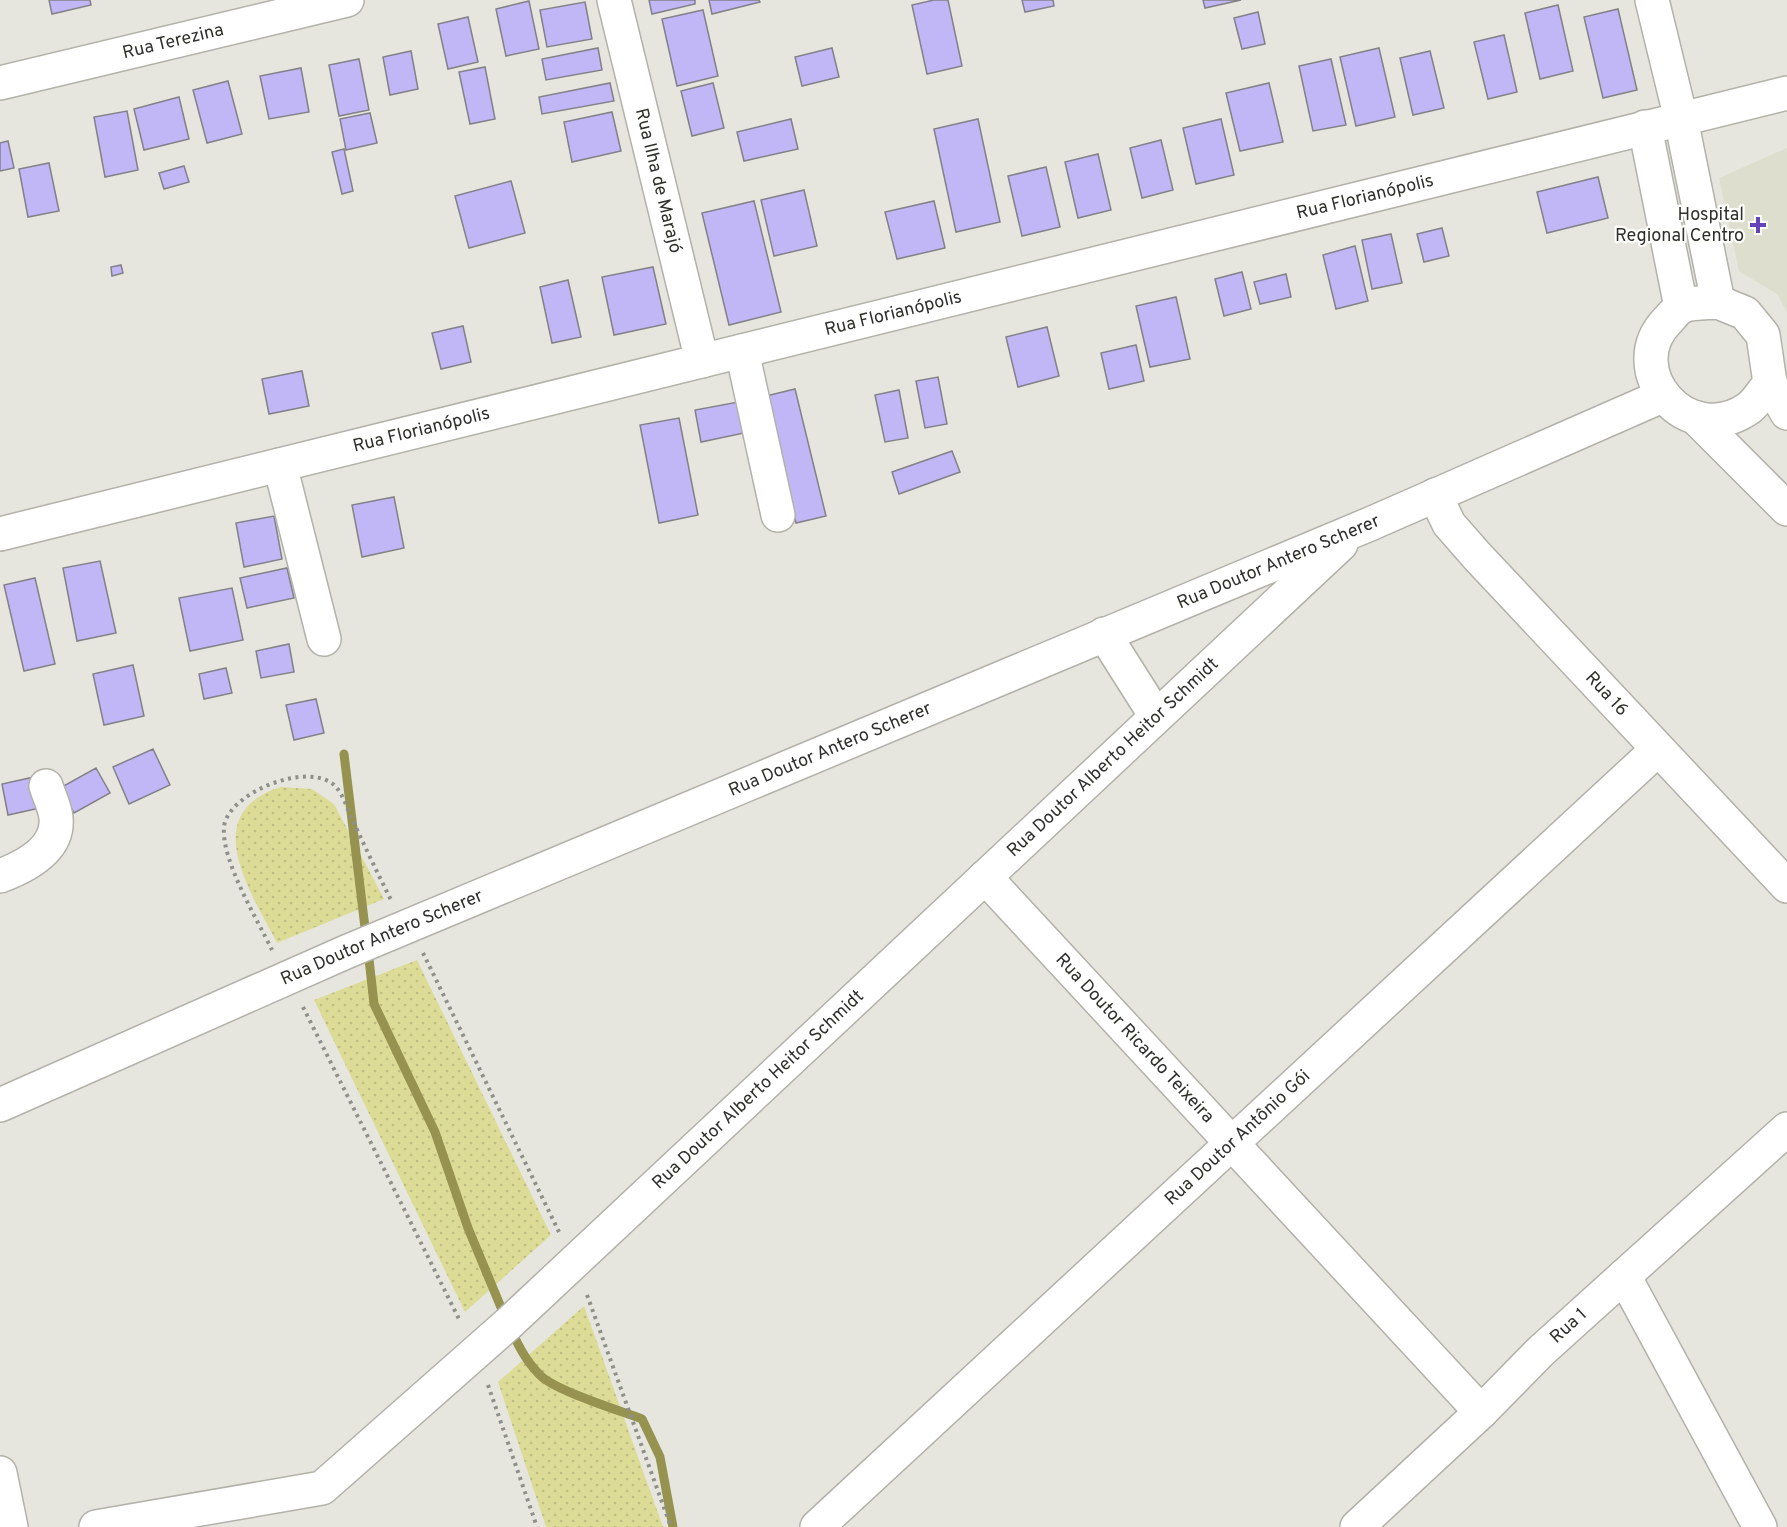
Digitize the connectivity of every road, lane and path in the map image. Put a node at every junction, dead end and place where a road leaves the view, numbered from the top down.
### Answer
1 (347, 0) edge
2 (614, 0) edge
3 (1652, 0) edge
4 (0, 83) edge
5 (1787, 93) edge
6 (1681, 118) junction
7 (1645, 127) junction
8 (1718, 302) junction
9 (1681, 307) junction
10 (742, 351) junction
11 (702, 361) junction
12 (1770, 383) junction
13 (1662, 396) junction
14 (1787, 413) edge
15 (1696, 418) junction
16 (280, 465) junction
17 (1435, 495) junction
18 (1787, 509) edge
19 (778, 515) dead end
20 (1357, 529) junction
21 (0, 534) edge
22 (1104, 634) junction
23 (324, 639) dead end
24 (1156, 716) junction
25 (1658, 748) junction
26 (46, 786) dead end
27 (0, 876) edge
28 (985, 877) junction
29 (1787, 886) edge
30 (393, 903) dead end
31 (421, 950) dead end
32 (272, 951) dead end
33 (299, 998) dead end
34 (0, 1105) edge
35 (1787, 1129) edge
36 (1231, 1143) junction
37 (561, 1235) dead end
38 (1624, 1276) junction
39 (586, 1292) dead end
40 (460, 1321) dead end
41 (486, 1378) dead end
42 (1481, 1412) junction
43 (0, 1473) edge
44 (11, 1527) edge
45 (96, 1527) edge
46 (537, 1527) edge
47 (671, 1527) edge
48 (817, 1527) edge
49 (1357, 1527) edge
50 (1760, 1527) edge

1 - 4 street, Rua Terezina
2 - 11 street, Rua Ilha de Marajó
3 - 6 street
5 - 6 street, Rua Florianópolis
6 - 7 street, Rua Florianópolis
6 - 8 street
7 - 9 street
7 - 10 street, Rua Florianópolis
8 - 9 street
8 - 12 street
9 - 13 street
10 - 11 street, Rua Florianópolis
10 - 19 street
11 - 16 street, Rua Florianópolis
12 - 14 street
12 - 15 street
13 - 15 street
13 - 17 street, Rua Doutor Antero Scherer
15 - 18 street
16 - 21 street, Rua Florianópolis
16 - 23 street
17 - 20 street, Rua Doutor Antero Scherer
17 - 25 street, Rua 16
20 - 22 street, Rua Doutor Antero Scherer
20 - 24 street, Rua Doutor Alberto Heitor Schmidt
22 - 24 street
22 - 34 street, Rua Doutor Antero Scherer
24 - 28 street, Rua Doutor Alberto Heitor Schmidt
25 - 29 street, Rua 16
25 - 36 street, Rua Doutor Antônio Gói
26 - 27 street
28 - 36 street, Rua Doutor Ricardo Teixeira
28 - 45 street, Rua Doutor Alberto Heitor Schmidt
30 - 32 path
31 - 37 path
33 - 40 path
35 - 38 street, Rua 1
36 - 42 street, Rua Doutor Ricardo Teixeira
36 - 48 street, Rua Doutor Antônio Gói
38 - 42 street, Rua 1
38 - 50 street
39 - 47 path
41 - 46 path
42 - 49 street, Rua 1
43 - 44 street

